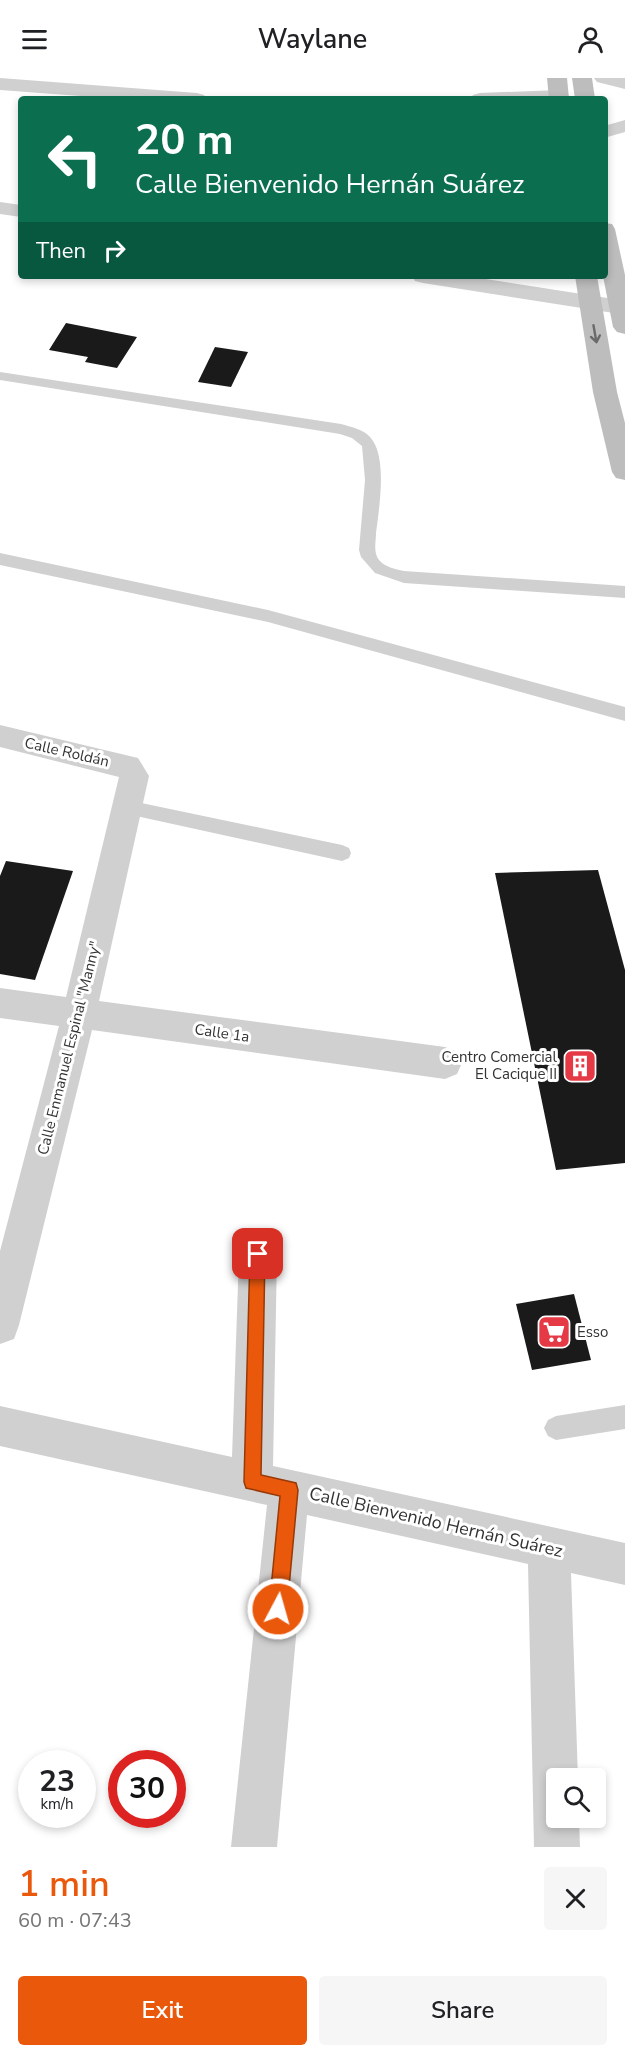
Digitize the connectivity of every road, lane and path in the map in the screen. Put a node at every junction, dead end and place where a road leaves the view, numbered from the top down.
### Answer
1 (582, 78) edge
2 (604, 78) edge
3 (625, 83) edge
4 (0, 84) edge
5 (558, 91) edge
6 (158, 96) edge
7 (509, 96) edge
8 (585, 96) edge
9 (625, 126) edge
10 (608, 131) edge
11 (0, 208) edge
12 (18, 211) edge
13 (608, 249) edge
14 (442, 279) edge
15 (586, 279) edge
16 (590, 303) junction
17 (622, 317) edge
18 (0, 376) edge
19 (625, 472) edge
20 (0, 559) edge
21 (625, 591) edge
22 (625, 714) edge
23 (0, 736) edge
24 (132, 770) joint
25 (127, 807) junction
26 (342, 853) dead end
27 (0, 1003) edge
28 (79, 1013) junction
29 (445, 1064) dead end
30 (258, 1254) dead end
31 (0, 1326) edge
32 (625, 1417) edge
33 (0, 1426) edge
34 (556, 1428) dead end
35 (271, 1486) junction
36 (549, 1547) junction
37 (625, 1564) edge
38 (254, 1847) edge
39 (557, 1847) edge

1 - 8 main road
2 - 3 street
4 - 6 street
5 - 7 street
9 - 10 street
11 - 12 street
13 - 17 main road
14 - 16 street
15 - 16 main road
16 - 17 street
16 -> 19 main road
18 - 21 lane
20 - 22 lane
23 - 24 street, Calle Roldán
24 - 25 street, Calle Enmanuel Espinal "Manny"
25 - 26 lane
25 - 28 street, Calle Enmanuel Espinal "Manny"
27 - 28 street, Calle 1a
28 - 29 street, Calle 1a
28 - 31 street, Calle Enmanuel Espinal "Manny"
30 - 35 street
32 - 34 lane
33 - 35 street, Calle Bienvenido Hernán Suárez
35 - 36 street, Calle Bienvenido Hernán Suárez
35 - 38 street
36 - 37 street, Calle Bienvenido Hernán Suárez
36 - 39 street

